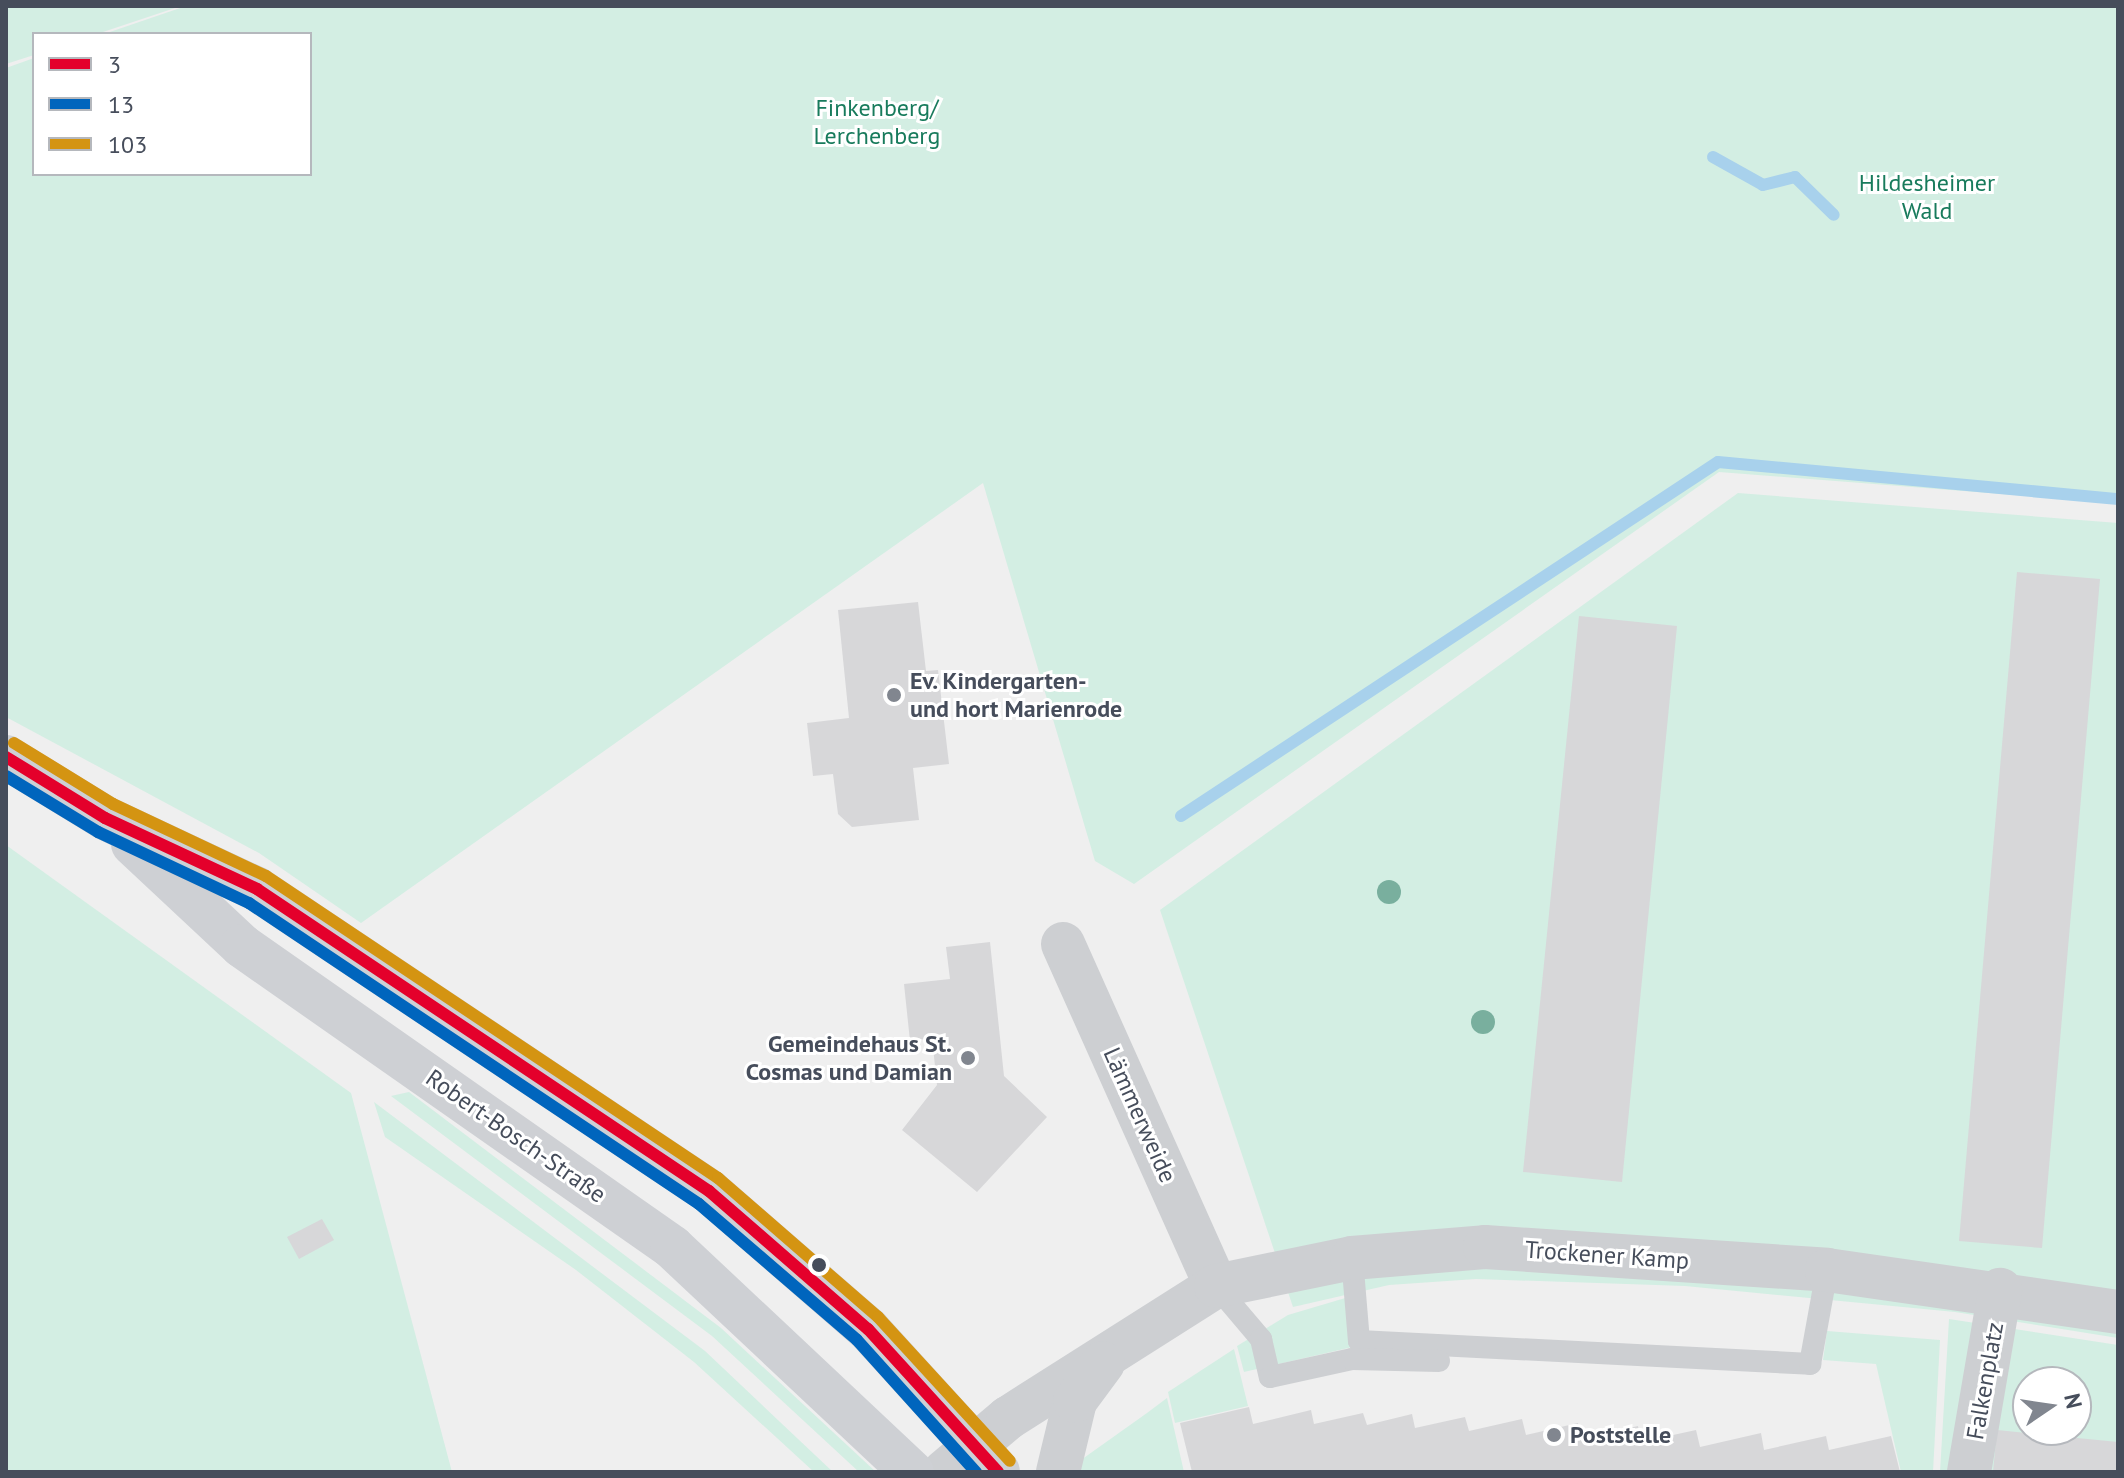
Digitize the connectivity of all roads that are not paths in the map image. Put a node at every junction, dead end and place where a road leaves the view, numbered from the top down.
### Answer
1 (6, 757) edge
2 (105, 818) junction
3 (1063, 944) dead end
4 (1352, 1258) junction
5 (1827, 1270) junction
6 (1216, 1286) junction
7 (2000, 1290) junction
8 (2118, 1312) edge
9 (1114, 1348) junction
10 (1439, 1361) dead end
11 (987, 1458) edge
12 (912, 1472) edge
13 (944, 1472) edge
14 (1058, 1472) edge
15 (1969, 1472) edge

1 - 2 main road, Robert-Bosch-Straße
2 - 11 main road, Robert-Bosch-Straße
2 - 12 main road, Robert-Bosch-Straße
3 - 6 street, Lämmerweide
4 - 5 street, Trockener Kamp
4 - 5 lane
4 - 6 street, Trockener Kamp
5 - 7 street, Trockener Kamp
6 - 9 street, Trockener Kamp
6 - 10 lane
7 - 8 street, Trockener Kamp
7 - 15 street, Falkenplatz
9 - 11 street, Trockener Kamp
9 - 14 street, Trockener Kamp
11 - 13 street, Trockener Kamp

